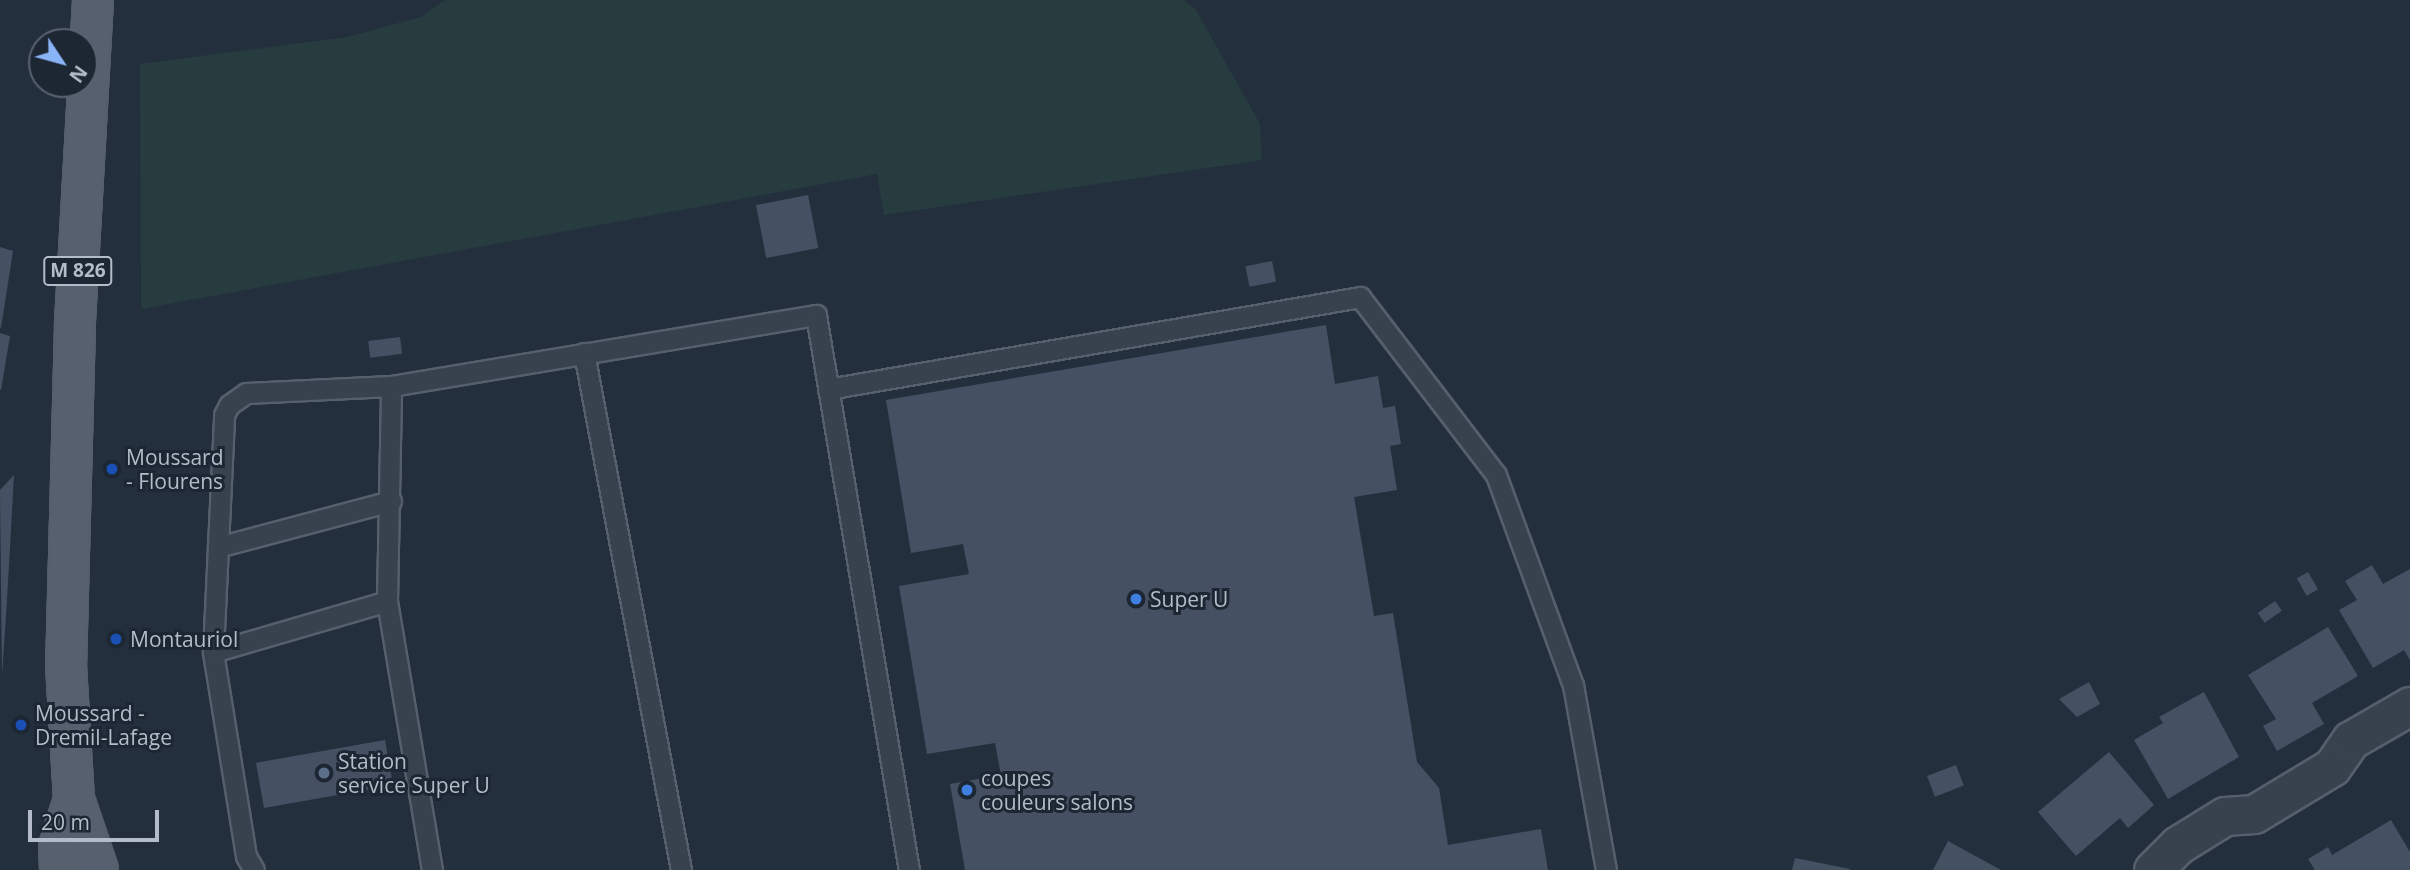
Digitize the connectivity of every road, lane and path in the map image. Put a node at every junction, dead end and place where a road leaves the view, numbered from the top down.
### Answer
1 (93, 0) edge
2 (584, 353) junction
3 (391, 386) junction
4 (828, 389) junction
5 (391, 501) junction
6 (218, 547) junction
7 (387, 601) junction
8 (213, 652) junction
9 (2410, 706) edge
10 (74, 799) junction
11 (60, 870) edge
12 (99, 870) edge
13 (254, 870) edge
14 (432, 870) edge
15 (681, 870) edge
16 (909, 870) edge
17 (1606, 870) edge
18 (2153, 870) edge

1 - 10 main road, M 826
2 - 3 lane
2 - 4 lane
2 - 15 lane
3 - 5 lane
3 - 6 lane
4 - 16 lane
4 - 17 lane
5 - 6 lane
5 - 7 lane
6 - 8 lane
7 - 8 lane
7 - 14 lane
8 - 13 lane
9 - 18 street
10 - 11 main road, M 826
10 - 12 main road, M 826

